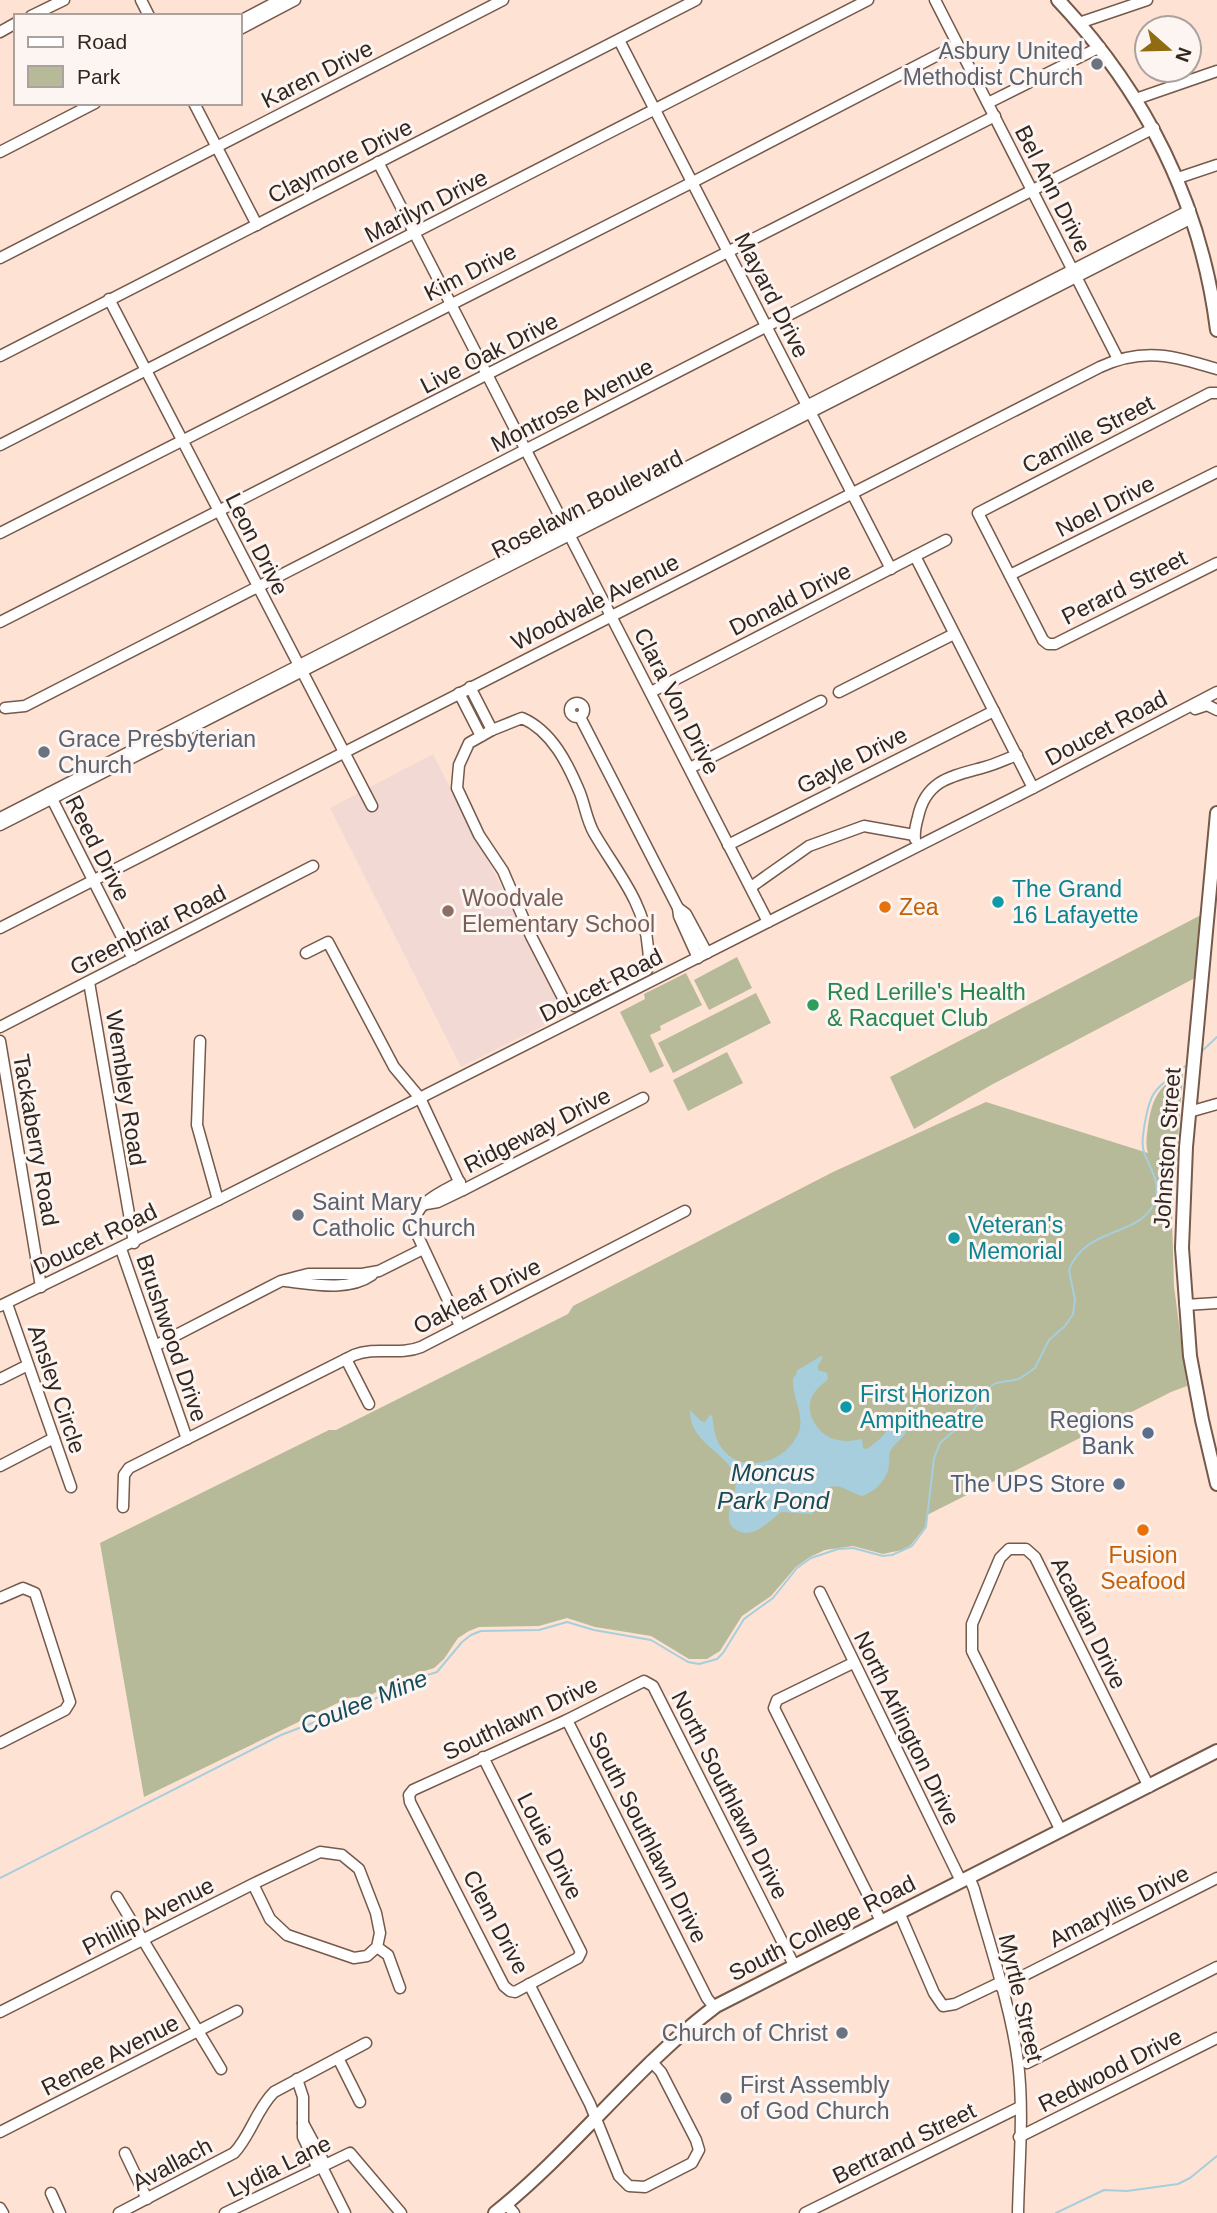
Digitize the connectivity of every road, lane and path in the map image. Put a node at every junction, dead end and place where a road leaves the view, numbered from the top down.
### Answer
1 (64, 0) edge
2 (280, 0) edge
3 (295, 0) edge
4 (503, 0) edge
5 (696, 0) edge
6 (869, 0) edge
7 (935, 0) edge
8 (1058, 0) edge
9 (1147, 0) edge
10 (481, 5) edge
11 (35, 14) edge
12 (242, 20) edge
13 (1079, 23) junction
14 (242, 28) edge
15 (619, 40) junction
16 (957, 45) junction
17 (1100, 47) junction
18 (1217, 71) edge
19 (1136, 99) junction
20 (988, 103) junction
21 (76, 105) edge
22 (90, 105) edge
23 (195, 105) edge
24 (654, 110) junction
25 (995, 116) junction
26 (1154, 128) junction
27 (0, 145) edge
28 (216, 147) junction
29 (0, 152) edge
30 (378, 162) junction
31 (1217, 165) edge
32 (1178, 178) junction
33 (691, 183) junction
34 (1033, 191) junction
35 (1191, 214) junction
36 (257, 225) junction
37 (416, 233) junction
38 (728, 252) junction
39 (0, 258) edge
40 (1074, 273) junction
41 (1212, 273) edge
42 (109, 299) junction
43 (452, 304) junction
44 (766, 327) junction
45 (1217, 330) edge
46 (0, 355) edge
47 (1118, 359) junction
48 (1217, 369) edge
49 (147, 370) junction
50 (488, 375) junction
51 (1217, 393) edge
52 (809, 409) junction
53 (182, 441) junction
54 (0, 445) edge
55 (527, 449) junction
56 (1217, 472) edge
57 (852, 493) junction
58 (219, 512) junction
59 (569, 531) junction
60 (0, 533) edge
61 (946, 540) dead end
62 (915, 556) junction
63 (1217, 563) edge
64 (891, 569) junction
65 (1010, 575) junction
66 (257, 587) junction
67 (611, 616) junction
68 (0, 622) edge
69 (954, 634) junction
70 (300, 669) junction
71 (470, 687) junction
72 (651, 692) junction
73 (839, 692) dead end
74 (1217, 692) edge
75 (459, 693) junction
76 (821, 701) dead end
77 (5, 708) dead end
78 (994, 710) junction
79 (1217, 710) edge
80 (580, 717) dead end
81 (492, 730) junction
82 (481, 736) junction
83 (344, 752) junction
84 (1017, 755) junction
85 (690, 768) junction
86 (1072, 768) junction
87 (1033, 788) junction
88 (50, 796) junction
89 (372, 806) dead end
90 (23, 810) junction
91 (1217, 813) edge
92 (0, 818) edge
93 (0, 825) edge
94 (914, 835) junction
95 (728, 845) junction
96 (918, 846) junction
97 (313, 866) dead end
98 (92, 881) junction
99 (751, 887) junction
100 (768, 922) junction
101 (0, 928) edge
102 (306, 953) dead end
103 (702, 955) junction
104 (133, 959) junction
105 (647, 970) junction
106 (652, 981) junction
107 (89, 982) junction
108 (0, 1027) edge
109 (0, 1041) edge
110 (200, 1041) dead end
111 (420, 1098) junction
112 (643, 1098) dead end
113 (1217, 1104) edge
114 (1189, 1112) junction
115 (461, 1186) junction
116 (218, 1200) junction
117 (685, 1211) dead end
118 (134, 1243) junction
119 (121, 1249) junction
120 (423, 1249) junction
121 (41, 1287) junction
122 (1217, 1303) edge
123 (4, 1305) edge
124 (1185, 1305) junction
125 (460, 1326) junction
126 (155, 1346) junction
127 (346, 1359) junction
128 (28, 1365) junction
129 (0, 1379) edge
130 (369, 1404) dead end
131 (54, 1438) junction
132 (187, 1439) junction
133 (1214, 1461) edge
134 (0, 1466) edge
135 (1217, 1484) edge
136 (71, 1487) dead end
137 (123, 1507) dead end
138 (820, 1592) dead end
139 (0, 1598) edge
140 (853, 1663) junction
141 (649, 1682) joint
142 (567, 1720) junction
143 (0, 1743) edge
144 (1217, 1751) edge
145 (483, 1757) junction
146 (1149, 1787) junction
147 (409, 1795) joint
148 (1061, 1831) junction
149 (1217, 1878) edge
150 (965, 1879) junction
151 (253, 1884) junction
152 (117, 1897) dead end
153 (899, 1912) junction
154 (881, 1921) junction
155 (143, 1939) junction
156 (377, 1947) junction
157 (794, 1965) junction
158 (1217, 1967) edge
159 (529, 1984) junction
160 (1000, 1985) junction
161 (400, 1988) dead end
162 (714, 2007) junction
163 (237, 2011) dead end
164 (0, 2012) edge
165 (198, 2031) junction
166 (1217, 2038) edge
167 (366, 2043) dead end
168 (338, 2058) junction
169 (651, 2062) junction
170 (1027, 2063) dead end
171 (221, 2070) dead end
172 (297, 2079) junction
173 (360, 2102) dead end
174 (1020, 2107) junction
175 (594, 2118) junction
176 (0, 2132) edge
177 (1019, 2137) junction
178 (125, 2153) dead end
179 (321, 2165) junction
180 (51, 2193) dead end
181 (147, 2199) junction
182 (0, 2208) edge
183 (510, 2208) edge
184 (3, 2213) edge
185 (60, 2213) edge
186 (119, 2213) edge
187 (225, 2213) edge
188 (345, 2213) edge
189 (401, 2213) edge
190 (495, 2213) edge
191 (805, 2213) edge
192 (1018, 2213) edge

1 - 11 street
2 - 12 street
3 - 14 street
4 - 10 street, Karen Drive
5 - 15 street, Claymore Drive
6 - 24 street, Marilyn Drive
7 - 16 street, Bel Ann Drive
8 - 13 main road
9 - 13 street
10 - 28 street, Karen Drive
13 - 17 main road
15 - 24 street, Mayard Drive
15 - 30 street, Claymore Drive
16 - 20 street, Bel Ann Drive
16 - 33 street, Kim Drive
17 - 19 main road
17 - 20 street
18 - 19 street
19 - 26 main road
20 - 25 street, Bel Ann Drive
21 - 27 street
22 - 29 street
23 - 28 street
24 - 33 street, Mayard Drive
24 - 37 street, Marilyn Drive
25 - 34 street, Bel Ann Drive
25 - 38 street, Live Oak Drive
26 - 32 main road
26 - 34 street, Montrose Avenue
28 - 36 street
28 - 39 street, Karen Drive
30 - 36 street, Claymore Drive
30 - 37 street, Clara Von Drive
31 - 32 street
32 - 35 main road
33 - 38 street, Mayard Drive
33 - 43 street, Kim Drive
34 - 40 street, Bel Ann Drive
34 - 44 street, Montrose Avenue
35 - 40 street, Roselawn Boulevard
35 - 41 main road
36 - 42 street, Claymore Drive
37 - 43 street, Clara Von Drive
37 - 49 street, Marilyn Drive
38 - 44 street, Mayard Drive
38 - 50 street, Live Oak Drive
40 - 47 street, Bel Ann Drive
40 - 52 street, Roselawn Boulevard
41 - 45 main road
42 - 46 street, Claymore Drive
42 - 49 street, Leon Drive
43 - 50 street, Clara Von Drive
43 - 53 street, Kim Drive
44 - 52 street, Mayard Drive
44 - 55 street, Montrose Avenue
47 - 48 street, Woodvale Avenue
47 - 57 street, Woodvale Avenue
49 - 53 street, Leon Drive
49 - 54 street, Marilyn Drive
50 - 55 street, Clara Von Drive
50 - 58 street, Live Oak Drive
51 - 65 street, Camille Street
52 - 57 street, Mayard Drive
52 - 59 street, Roselawn Boulevard
53 - 58 street, Leon Drive
53 - 60 street, Kim Drive
55 - 59 street, Clara Von Drive
55 - 66 street, Montrose Avenue
56 - 65 street, Noel Drive
57 - 64 street, Mayard Drive
57 - 67 street, Woodvale Avenue
58 - 66 street, Leon Drive
58 - 68 street, Live Oak Drive
59 - 67 street, Clara Von Drive
59 - 70 street, Roselawn Boulevard
61 - 62 street, Donald Drive
62 - 64 street, Donald Drive
62 - 69 street
63 - 65 street, Perard Street
64 - 72 street, Donald Drive
66 - 70 street, Leon Drive
66 - 77 street, Montrose Avenue
67 - 71 street, Woodvale Avenue
67 - 72 street, Clara Von Drive
69 - 73 street
69 - 78 street
70 - 83 street, Leon Drive
70 - 88 street, Roselawn Boulevard
71 - 75 street, Woodvale Avenue
71 - 81 street
72 - 85 street, Clara Von Drive
74 - 86 street, Doucet Road
75 - 82 street
75 - 83 street, Woodvale Avenue
76 - 85 street
78 - 84 street
78 - 95 street, Gayle Drive
79 - 86 street
80 - 103 street
81 - 82 street
81 - 105 street
82 - 105 street
83 - 89 street, Leon Drive
83 - 98 street, Woodvale Avenue
84 - 87 street
84 - 94 street
85 - 95 street, Clara Von Drive
86 - 87 street, Doucet Road
87 - 96 street, Doucet Road
88 - 90 street, Roselawn Boulevard
88 - 98 street, Reed Drive
90 - 92 street, Roselawn Boulevard
90 - 93 street, Roselawn Boulevard
91 - 114 main road, Johnston Street
94 - 96 street
94 - 99 street
95 - 99 street, Clara Von Drive
96 - 100 street, Doucet Road
97 - 104 street, Greenbriar Road
98 - 101 street, Woodvale Avenue
98 - 104 street, Reed Drive
99 - 100 street, Clara Von Drive
100 - 103 street, Doucet Road
102 - 111 street, Ridgeway Drive
103 - 106 street, Doucet Road
104 - 107 street, Greenbriar Road
105 - 106 street
106 - 111 street, Doucet Road
107 - 108 street, Greenbriar Road
107 - 118 street, Wembley Road
109 - 121 street, Tackaberry Road
110 - 116 street
111 - 115 street, Ridgeway Drive
111 - 116 street, Doucet Road
112 - 115 street, Ridgeway Drive
113 - 114 street
114 - 124 main road, Johnston Street
115 - 120 street
116 - 118 street, Doucet Road
117 - 125 street, Oakleaf Drive
118 - 119 street, Doucet Road
119 - 121 street, Doucet Road
119 - 126 street, Brushwood Drive
120 - 125 street
120 - 126 street
121 - 123 street, Doucet Road
122 - 124 street
123 - 128 street, Ansley Circle
124 - 133 main road, Johnston Street
125 - 127 street, Oakleaf Drive
126 - 132 street, Brushwood Drive
127 - 130 street
127 - 132 street, Oakleaf Drive
128 - 129 street
128 - 131 street, Ansley Circle
131 - 134 street
131 - 136 street, Ansley Circle
132 - 137 street, Oakleaf Drive
133 - 135 main road, Johnston Street
138 - 140 street, North Arlington Drive
139 - 143 street
140 - 150 street, North Arlington Drive
140 - 154 street
141 - 142 street, Southlawn Drive
141 - 157 street, North Southlawn Drive
142 - 145 street, Southlawn Drive
142 - 162 street, South Southlawn Drive
144 - 146 main road, South College Road
145 - 147 street, Southlawn Drive
145 - 159 street, Louie Drive
146 - 148 main road, South College Road
146 - 148 street, Acadian Drive
147 - 159 street, Clem Drive
148 - 150 main road, South College Road
149 - 160 street, Amaryllis Drive
150 - 153 main road, South College Road
150 - 160 street, Myrtle Street
151 - 155 street, Phillip Avenue
151 - 156 street
151 - 156 street, Phillip Avenue
152 - 155 street
153 - 154 main road, South College Road
153 - 160 street, Amaryllis Drive
154 - 157 main road, South College Road
155 - 164 street, Phillip Avenue
155 - 165 street
156 - 161 street
157 - 162 main road, South College Road
158 - 170 street
159 - 175 street, Clem Drive
160 - 174 street, Myrtle Street
162 - 169 main road, South College Road
163 - 165 street, Renee Avenue
165 - 171 street
165 - 176 street, Renee Avenue
166 - 177 street, Redwood Drive
167 - 168 street, Avallach
168 - 172 street, Avallach
168 - 173 street
169 - 175 main road, South College Road
169 - 175 street, Clem Drive
172 - 179 street
172 - 181 street, Avallach
174 - 177 street, Myrtle Street
174 - 191 street, Bertrand Street
175 - 183 main road, South College Road
177 - 192 street, Myrtle Street
178 - 181 street
179 - 187 street, Lydia Lane
179 - 188 street
179 - 189 street, Lydia Lane
180 - 185 street
181 - 186 street, Avallach
182 - 184 street
183 - 190 main road, South College Road

